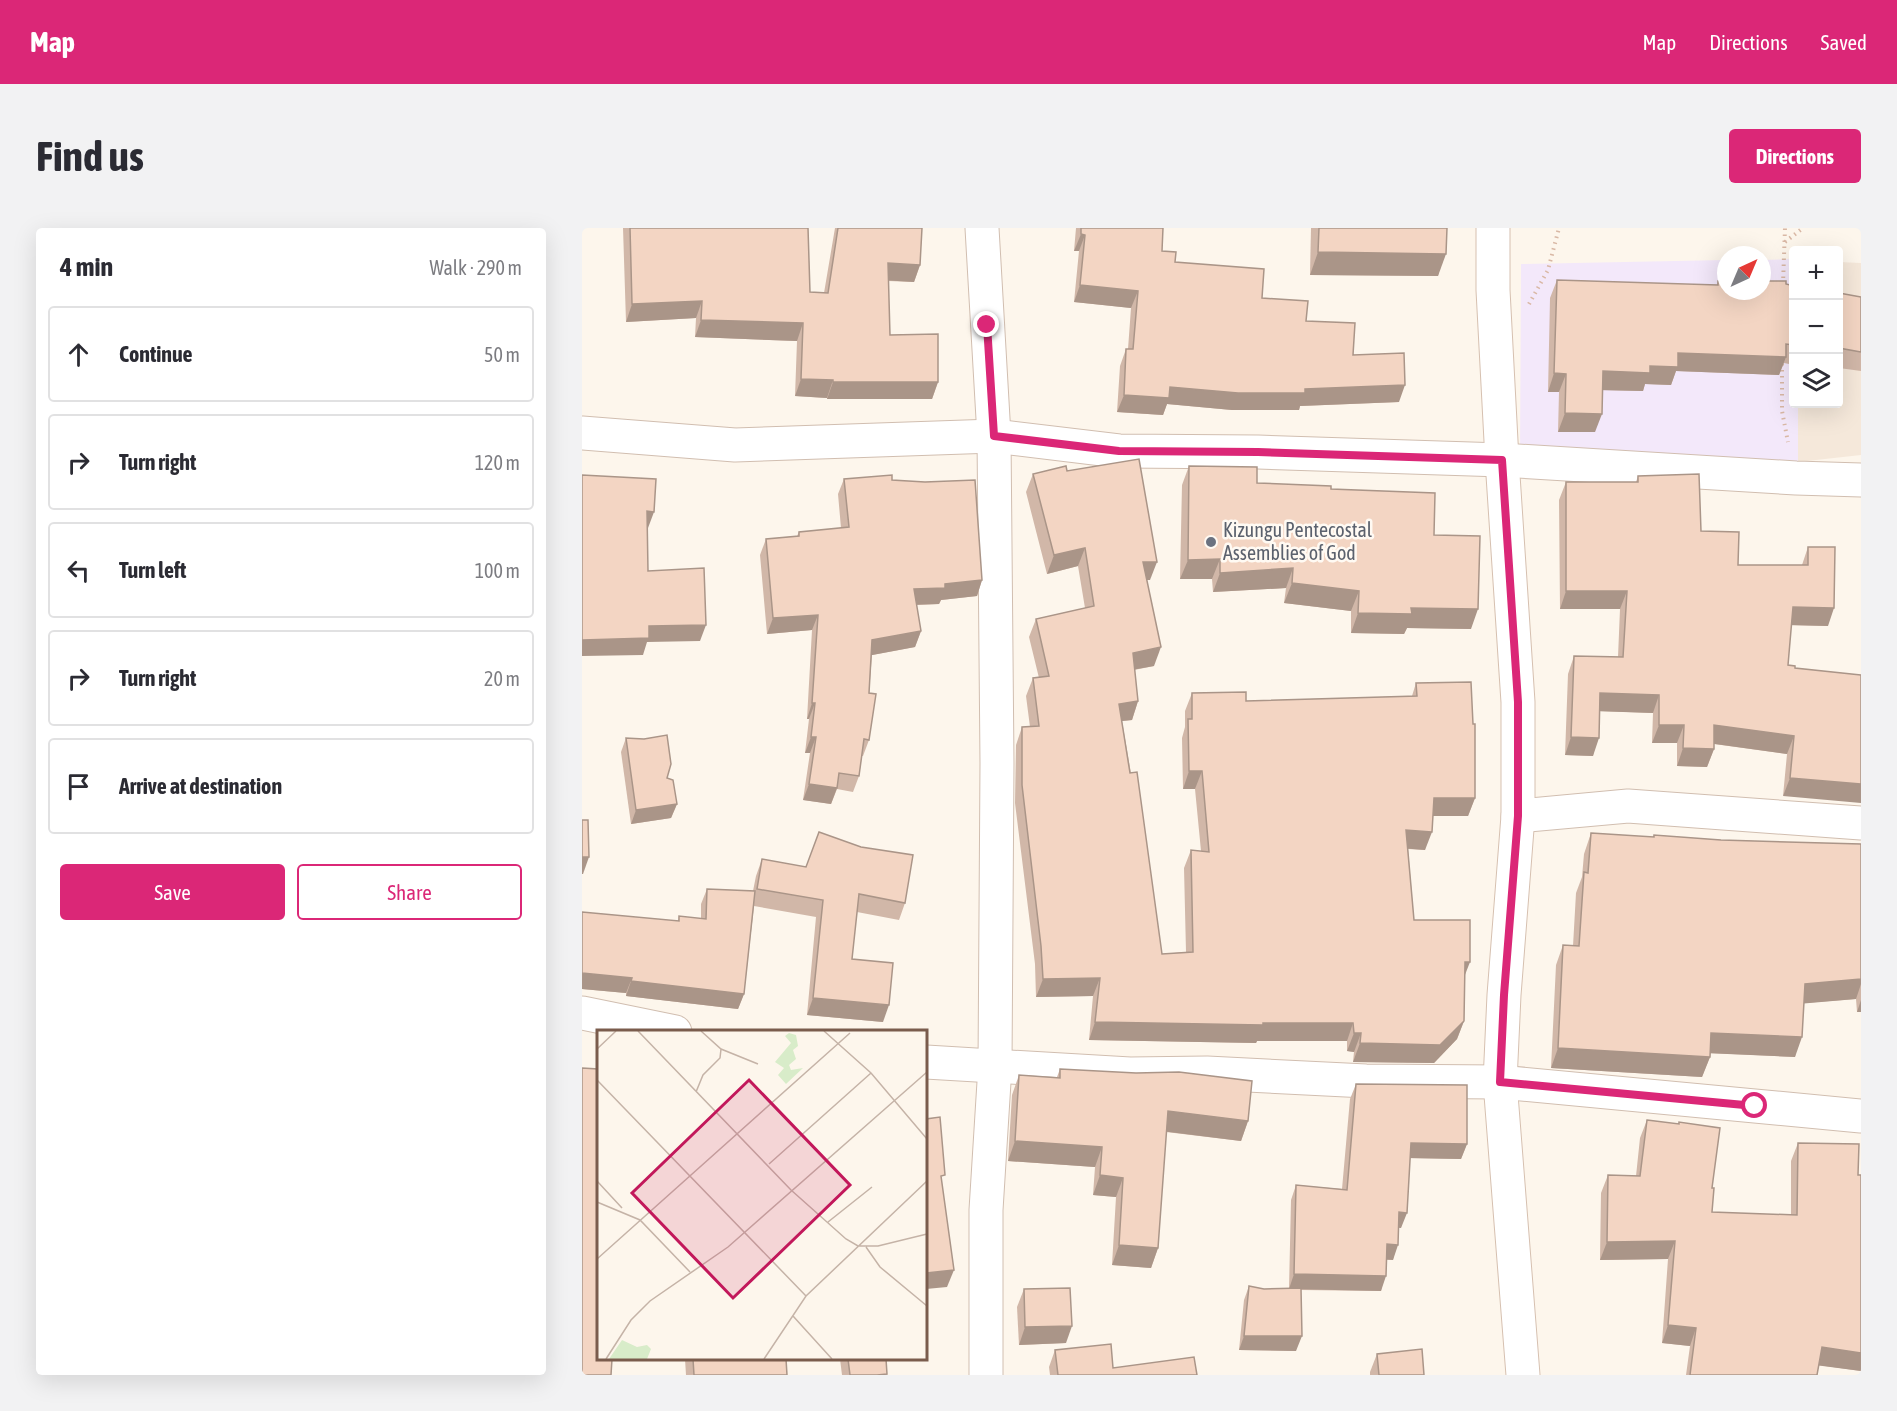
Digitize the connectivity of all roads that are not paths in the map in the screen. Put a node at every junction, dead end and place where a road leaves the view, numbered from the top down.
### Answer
1 (982, 228) edge
2 (1493, 228) edge
3 (582, 433) edge
4 (994, 436) junction
5 (1502, 460) junction
6 (1861, 480) edge
7 (1518, 816) junction
8 (1861, 823) edge
9 (582, 1013) edge
10 (665, 1030) edge
11 (927, 1062) edge
12 (995, 1066) junction
13 (1500, 1082) junction
14 (1861, 1116) edge
15 (986, 1375) edge
16 (1522, 1375) edge

1 - 4 street
2 - 5 street
3 - 4 street
4 - 5 street
4 - 12 street
5 - 6 street
5 - 7 street
7 - 8 street
7 - 13 street
9 - 10 street
11 - 12 street
12 - 13 street
12 - 15 street
13 - 14 street
13 - 16 street

